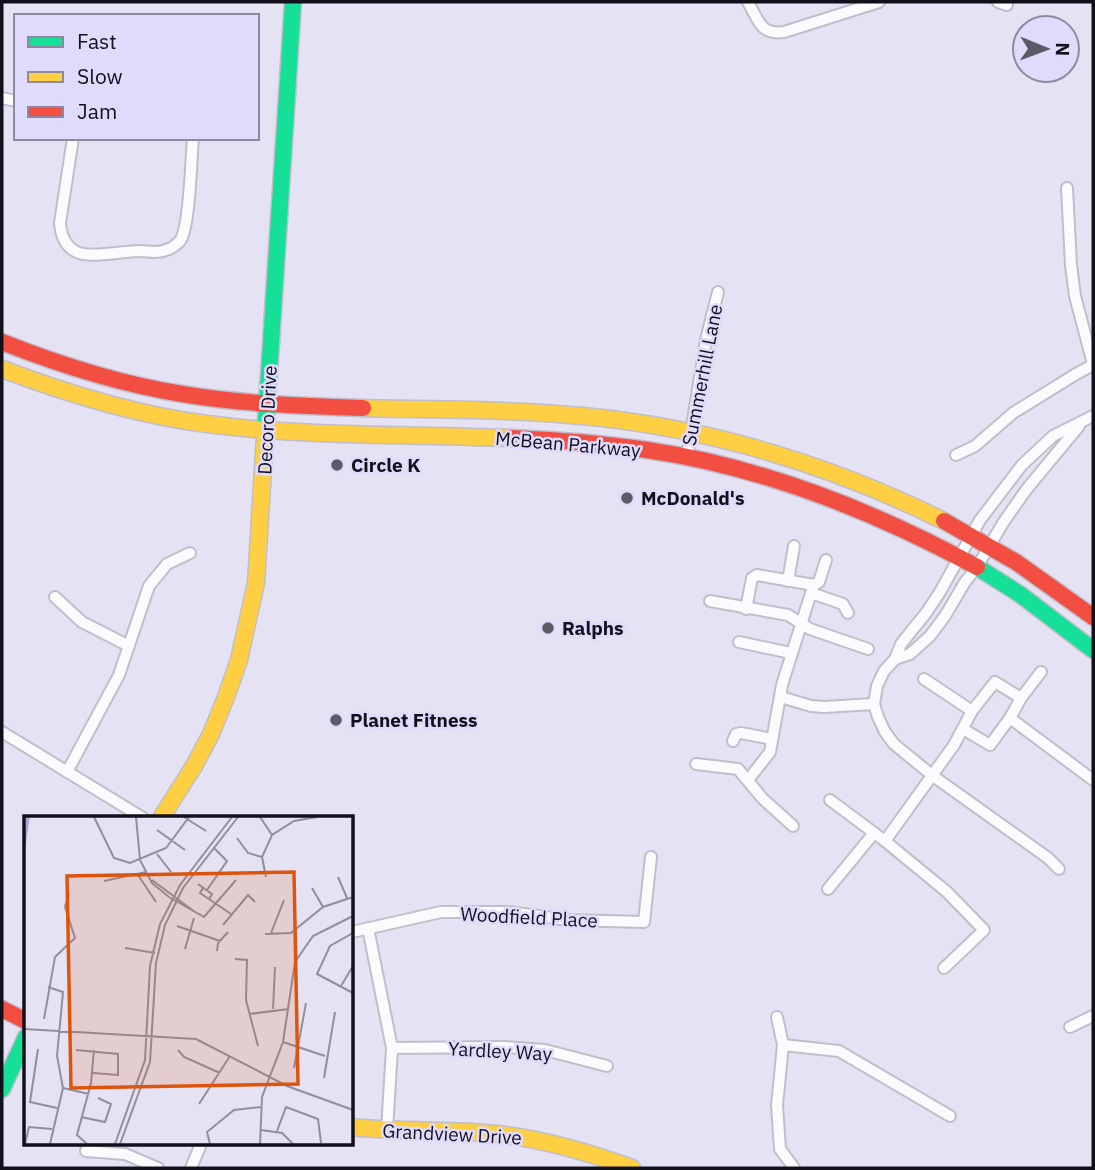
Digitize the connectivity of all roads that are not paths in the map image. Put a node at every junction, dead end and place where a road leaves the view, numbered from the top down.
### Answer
1 (293, 2) edge
2 (748, 2) edge
3 (879, 2) edge
4 (73, 140) edge
5 (193, 140) edge
6 (1067, 188) dead end
7 (718, 292) dead end
8 (2, 342) edge
9 (1093, 365) edge
10 (2, 369) edge
11 (268, 404) junction
12 (1088, 419) edge
13 (267, 429) junction
14 (691, 432) junction
15 (956, 456) dead end
16 (687, 457) junction
17 (971, 536) junction
18 (794, 546) dead end
19 (990, 546) junction
20 (190, 553) dead end
21 (826, 559) dead end
22 (960, 559) junction
23 (977, 567) junction
24 (788, 581) junction
25 (813, 589) junction
26 (55, 597) dead end
27 (710, 601) dead end
28 (746, 609) junction
29 (848, 613) dead end
30 (1093, 617) edge
31 (801, 622) junction
32 (739, 642) dead end
33 (129, 646) junction
34 (868, 649) dead end
35 (1093, 650) edge
36 (792, 653) junction
37 (895, 659) junction
38 (1041, 672) dead end
39 (924, 679) dead end
40 (780, 697) junction
41 (1021, 698) junction
42 (874, 704) junction
43 (972, 711) junction
44 (1010, 718) junction
45 (963, 729) junction
46 (2, 733) edge
47 (772, 739) junction
48 (733, 741) dead end
49 (696, 764) dead end
50 (66, 772) junction
51 (933, 776) junction
52 (748, 780) junction
53 (1093, 780) edge
54 (830, 800) dead end
55 (140, 816) edge
56 (162, 816) edge
57 (793, 825) dead end
58 (874, 833) junction
59 (885, 841) junction
60 (650, 858) dead end
61 (1059, 869) dead end
62 (828, 889) dead end
63 (368, 928) junction
64 (354, 932) edge
65 (944, 968) dead end
66 (2, 1009) edge
67 (1093, 1016) edge
68 (777, 1017) dead end
69 (24, 1020) edge
70 (1070, 1027) dead end
71 (24, 1041) edge
72 (783, 1045) junction
73 (392, 1048) junction
74 (607, 1066) dead end
75 (2, 1089) edge
76 (950, 1116) dead end
77 (354, 1127) edge
78 (387, 1130) junction
79 (200, 1146) edge
80 (86, 1151) dead end
81 (158, 1168) edge
82 (191, 1168) edge
83 (632, 1168) edge
84 (794, 1168) edge

1 - 11 main road, Decoro Drive
2 - 3 street
4 - 5 street
6 - 9 street
7 - 14 street, Summerhill Lane
8 - 11 main road, McBean Parkway
9 - 15 street
10 - 13 main road, McBean Parkway
11 - 13 main road, Decoro Drive
11 - 14 main road, McBean Parkway
12 - 17 street
12 - 19 street
13 - 16 main road, McBean Parkway
13 - 56 main road, Decoro Drive
14 - 16 street, Summerhill Lane
14 - 17 main road, McBean Parkway
16 - 22 main road, McBean Parkway
17 - 19 main road, McBean Parkway
17 - 22 street
18 - 24 street
19 - 23 street
19 - 30 main road, McBean Parkway
20 - 33 street
21 - 25 street
22 - 23 main road, McBean Parkway
22 - 37 street
23 - 35 main road, McBean Parkway
23 - 37 street
24 - 25 street
24 - 28 street
25 - 29 street
25 - 31 street
26 - 33 street
27 - 28 street
28 - 31 street
31 - 34 street
31 - 36 street
32 - 36 street
33 - 50 street
36 - 40 street
37 - 42 street
38 - 41 street
39 - 43 street
40 - 42 street
40 - 47 street
41 - 43 street
41 - 44 street
42 - 51 street
43 - 45 street
44 - 45 street
44 - 53 street
45 - 51 street
46 - 50 street
47 - 48 street
47 - 52 street
49 - 52 street
50 - 55 street
51 - 59 street
51 - 61 street
52 - 57 street
54 - 58 street
58 - 59 street
58 - 62 street
59 - 65 street
60 - 63 street, Woodfield Place
63 - 64 street, Woodfield Place
63 - 73 street
66 - 69 main road
67 - 70 street
68 - 72 street
71 - 75 main road
72 - 76 street
72 - 84 street
73 - 74 street, Yardley Way
73 - 78 street
77 - 78 main road, Grandview Drive
78 - 83 main road, Grandview Drive
79 - 82 street
80 - 81 street

